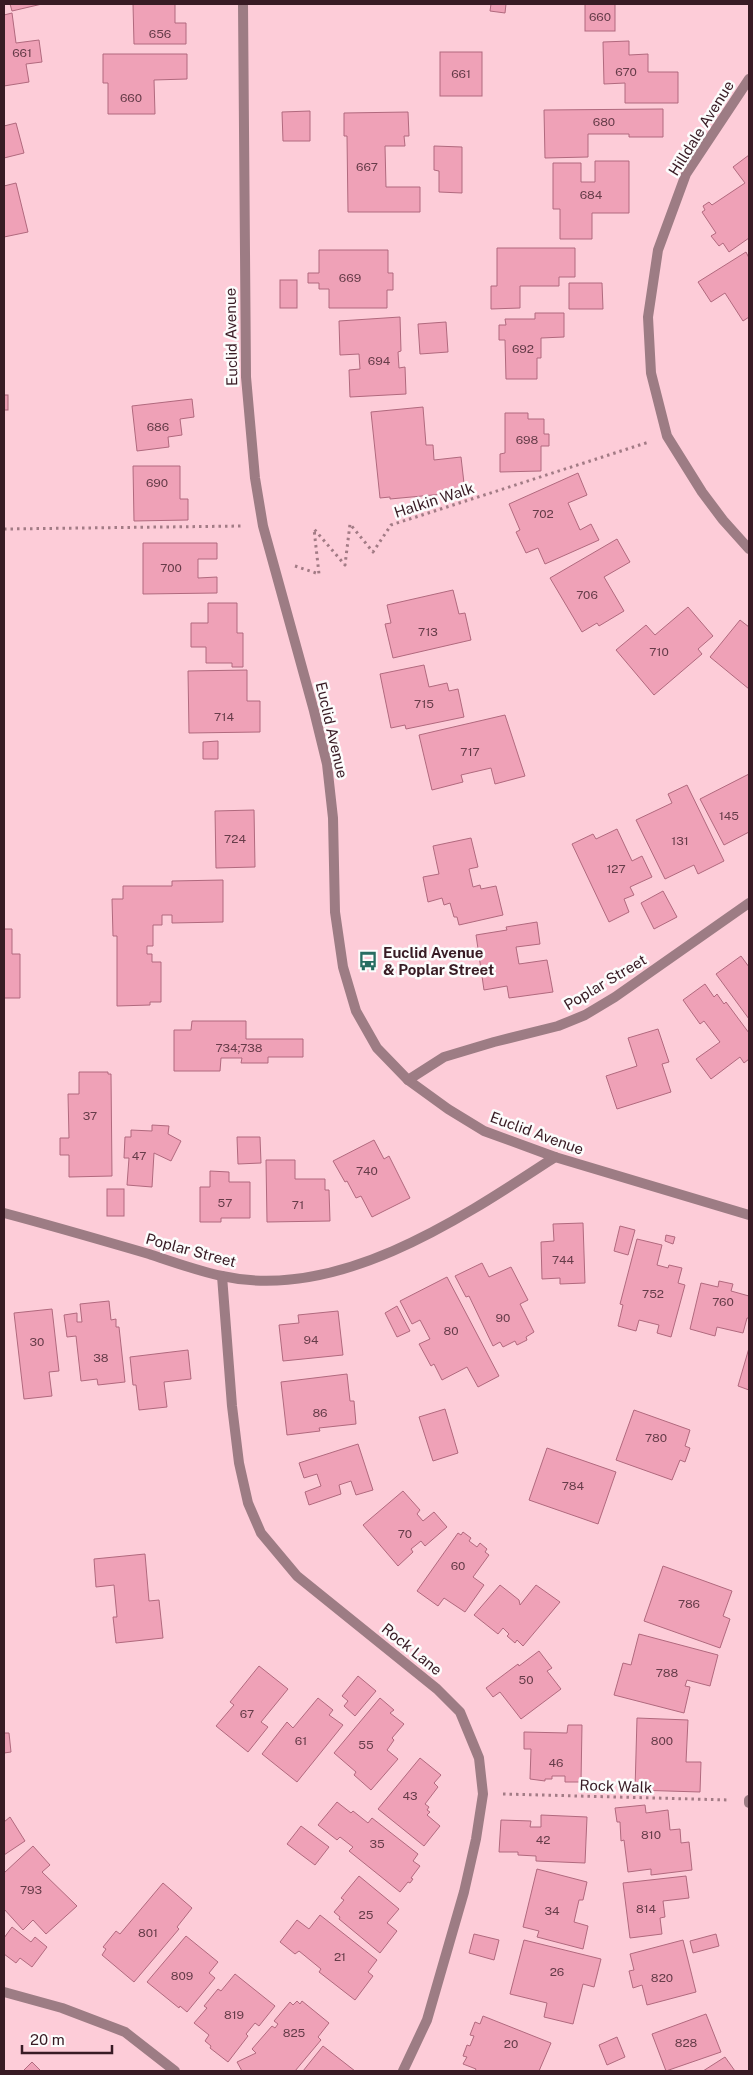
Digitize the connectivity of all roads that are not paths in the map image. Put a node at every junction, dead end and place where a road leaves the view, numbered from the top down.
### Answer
1 (243, 4) edge
2 (749, 79) edge
3 (749, 549) edge
4 (749, 904) edge
5 (408, 1080) junction
6 (555, 1157) junction
7 (4, 1213) edge
8 (749, 1215) edge
9 (222, 1276) junction
10 (4, 1992) edge
11 (176, 2071) edge
12 (403, 2071) edge

1 - 5 street, Euclid Avenue
2 - 3 street, Hilldale Avenue
4 - 5 street, Poplar Street
5 - 6 street, Euclid Avenue
6 - 8 street, Euclid Avenue
6 - 9 street, Poplar Street
7 - 9 street, Poplar Street
9 - 12 street, Rock Lane
10 - 11 street

